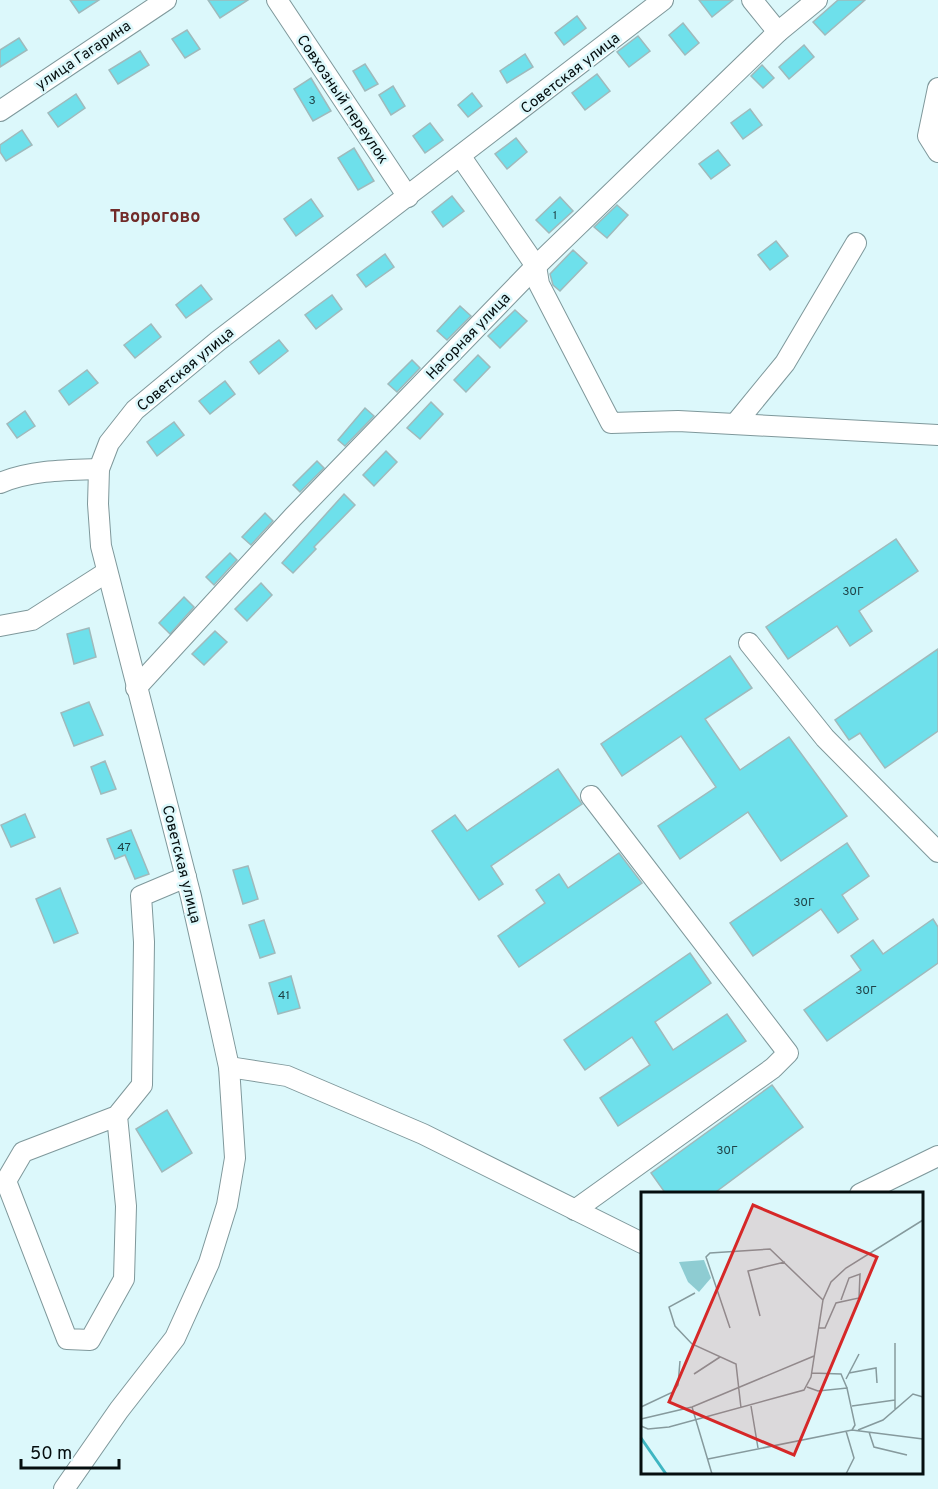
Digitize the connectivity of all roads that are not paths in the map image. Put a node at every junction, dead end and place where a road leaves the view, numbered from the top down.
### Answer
1 (166, 0) edge
2 (277, 0) edge
3 (663, 0) edge
4 (752, 0) edge
5 (817, 0) edge
6 (778, 32) junction
7 (938, 88) edge
8 (0, 111) edge
9 (938, 152) edge
10 (461, 157) junction
11 (408, 197) junction
12 (856, 243) dead end
13 (536, 266) junction
14 (735, 424) junction
15 (938, 435) edge
16 (99, 469) junction
17 (0, 483) edge
18 (107, 572) junction
19 (0, 626) edge
20 (749, 643) dead end
21 (136, 688) junction
22 (591, 796) dead end
23 (938, 852) edge
24 (186, 877) junction
25 (229, 1067) junction
26 (117, 1116) junction
27 (938, 1156) edge
28 (864, 1192) edge
29 (575, 1210) junction
30 (641, 1243) edge
31 (64, 1489) edge

1 - 8 street, улица Гагарина
2 - 11 street, Совхозный переулок
3 - 10 street, Советская улица
4 - 6 street
5 - 6 street, Нагорная улица
6 - 13 street, Нагорная улица
7 - 9 street
10 - 11 street, Советская улица
10 - 13 street
11 - 16 street, Советская улица
12 - 14 street
13 - 14 street
13 - 21 street, Нагорная улица
14 - 15 street
16 - 17 street
16 - 18 street, Советская улица
18 - 19 street
18 - 21 street, Советская улица
20 - 23 street
21 - 24 street, Советская улица
22 - 29 street
24 - 25 street, Советская улица
24 - 26 street
25 - 29 street
25 - 31 street, Советская улица
26 - 26 street
27 - 28 street
29 - 30 street

